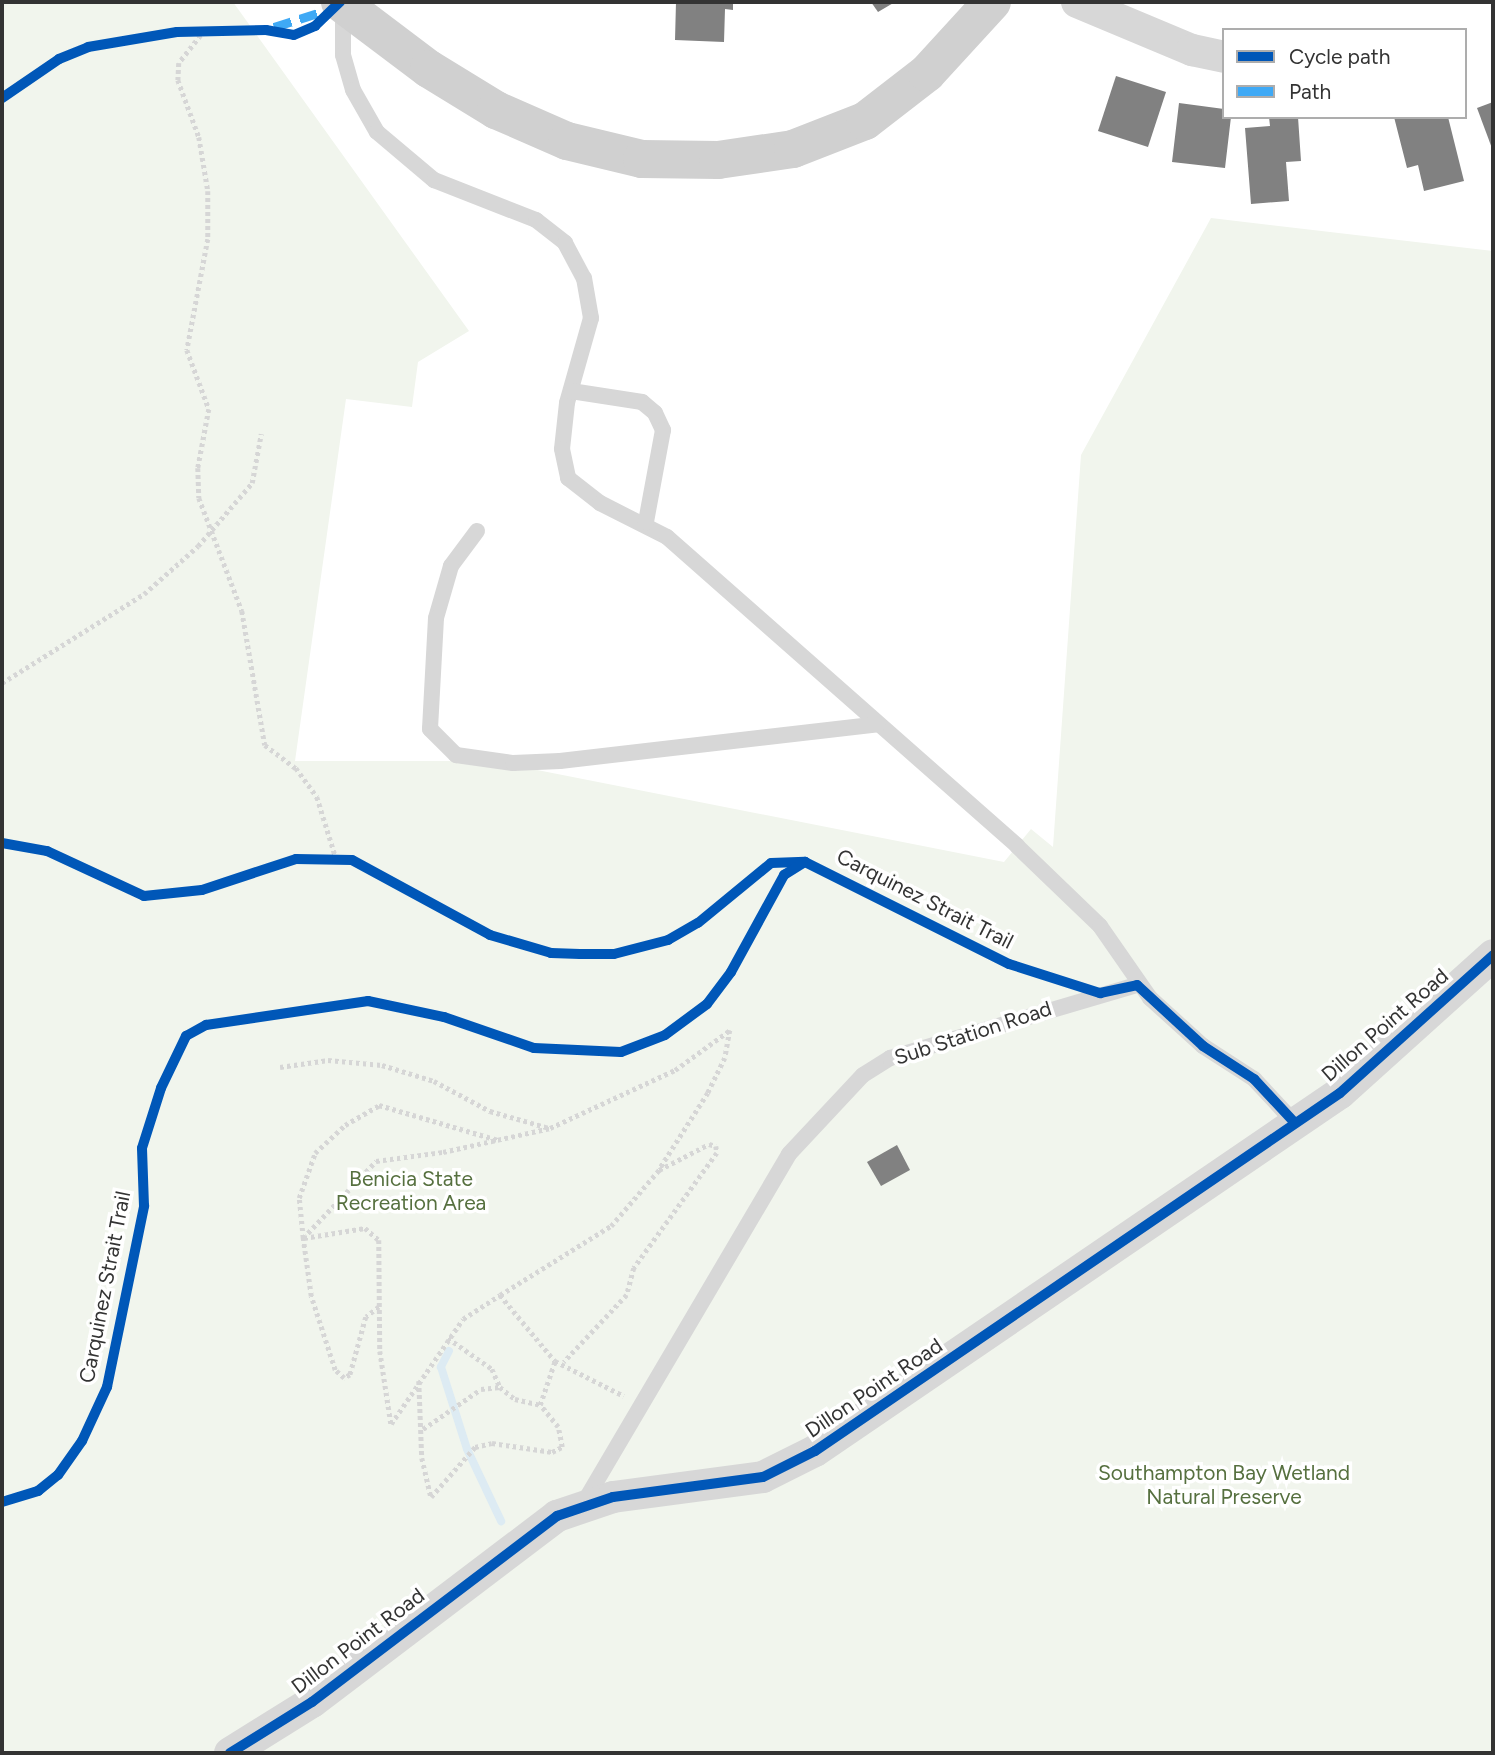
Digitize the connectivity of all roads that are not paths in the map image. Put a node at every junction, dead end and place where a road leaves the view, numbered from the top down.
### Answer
1 (992, 2) edge
2 (1077, 2) edge
3 (342, 3) edge
4 (1222, 57) edge
5 (571, 391) junction
6 (646, 522) junction
7 (477, 531) dead end
8 (878, 724) junction
9 (1493, 955) edge
10 (1137, 985) junction
11 (1294, 1122) junction
12 (583, 1504) junction
13 (230, 1753) edge

1 - 3 street
2 - 4 street
3 - 5 lane
5 - 6 lane
5 - 6 lane
6 - 8 lane
7 - 8 lane
8 - 10 lane
9 - 11 street, Dillon Point Road
10 - 11 lane
10 - 12 lane, Sub Station Road
11 - 12 street, Dillon Point Road
12 - 13 street, Dillon Point Road

